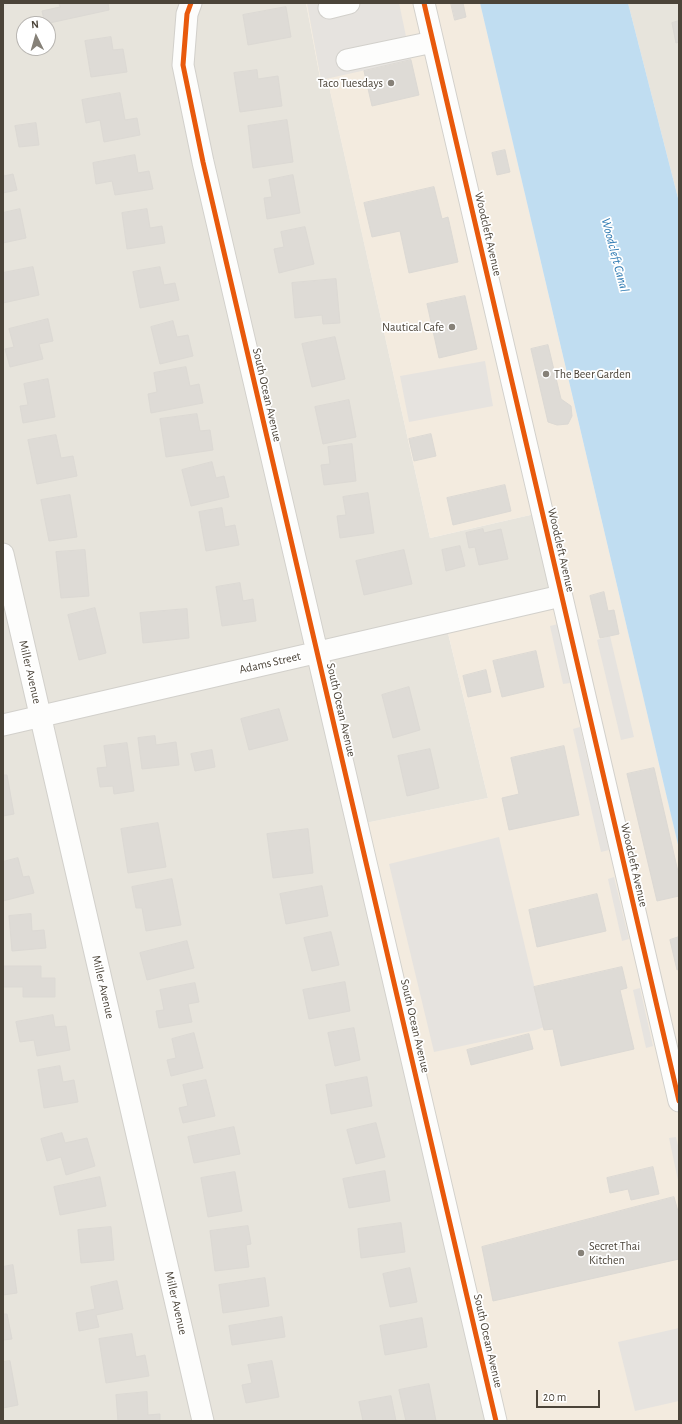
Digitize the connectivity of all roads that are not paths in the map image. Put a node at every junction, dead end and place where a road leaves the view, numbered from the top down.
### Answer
1 (191, 3) edge
2 (424, 3) edge
3 (433, 42) junction
4 (347, 60) dead end
5 (3, 554) edge
6 (561, 596) junction
7 (318, 652) junction
8 (41, 716) junction
9 (3, 725) edge
10 (679, 1101) edge
11 (203, 1421) edge
12 (496, 1421) edge

1 - 7 street, South Ocean Avenue
2 - 3 street, Woodcleft Avenue
3 - 4 street
3 - 6 street, Woodcleft Avenue
5 - 8 street, Miller Avenue
6 - 7 street, Adams Street
6 - 10 street, Woodcleft Avenue
7 - 8 street, Adams Street
7 - 12 street, South Ocean Avenue
8 - 9 street, Adams Street
8 - 11 street, Miller Avenue

